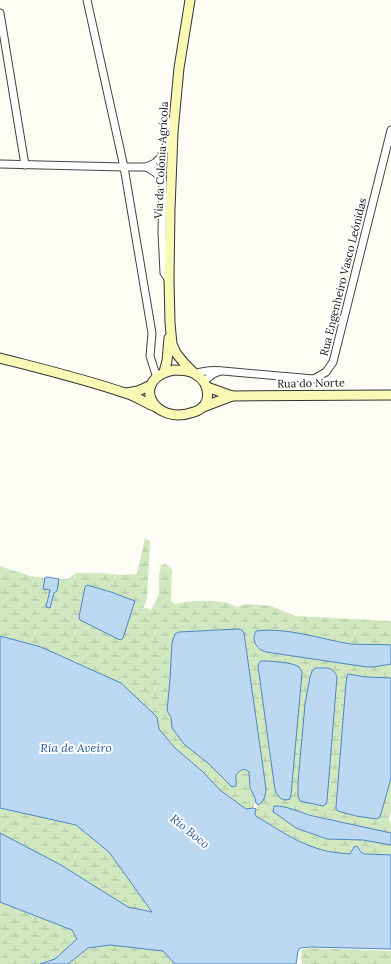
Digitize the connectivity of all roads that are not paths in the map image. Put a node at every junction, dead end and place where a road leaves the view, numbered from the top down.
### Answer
1 (87, 0) edge
2 (190, 0) edge
3 (0, 12) edge
4 (179, 68) junction
5 (391, 130) edge
6 (0, 164) edge
7 (25, 165) junction
8 (146, 167) junction
9 (124, 168) junction
10 (169, 280) junction
11 (170, 323) junction
12 (0, 358) edge
13 (222, 370) junction
14 (194, 373) junction
15 (157, 378) junction
16 (205, 384) junction
17 (127, 393) junction
18 (391, 395) edge
19 (232, 396) junction
20 (156, 407) junction
21 (203, 407) junction

1 - 9 street
2 - 4 main road, Via da Colónia Agrícola
3 - 7 street
4 - 8 street
4 - 10 main road, Via da Colónia Agrícola
5 - 13 street, Rua Engenheiro Vasco Leónidas
6 - 7 street
7 - 9 street
8 - 9 street
8 - 10 street
9 - 15 street
10 - 11 main road, Via da Colónia Agrícola
11 - 14 main road, Via da Colónia Agrícola
11 - 15 main road, Via da Colónia Agrícola
12 - 17 main road
13 - 14 street, Rua Engenheiro Vasco Leónidas
13 - 16 street
14 - 15 main road
14 - 16 main road
15 - 17 main road
15 - 20 main road
16 - 19 main road, Rua do Norte
16 - 21 main road
17 - 20 main road
18 - 19 main road, Rua do Norte
19 - 21 main road, Rua do Norte
20 - 21 main road

